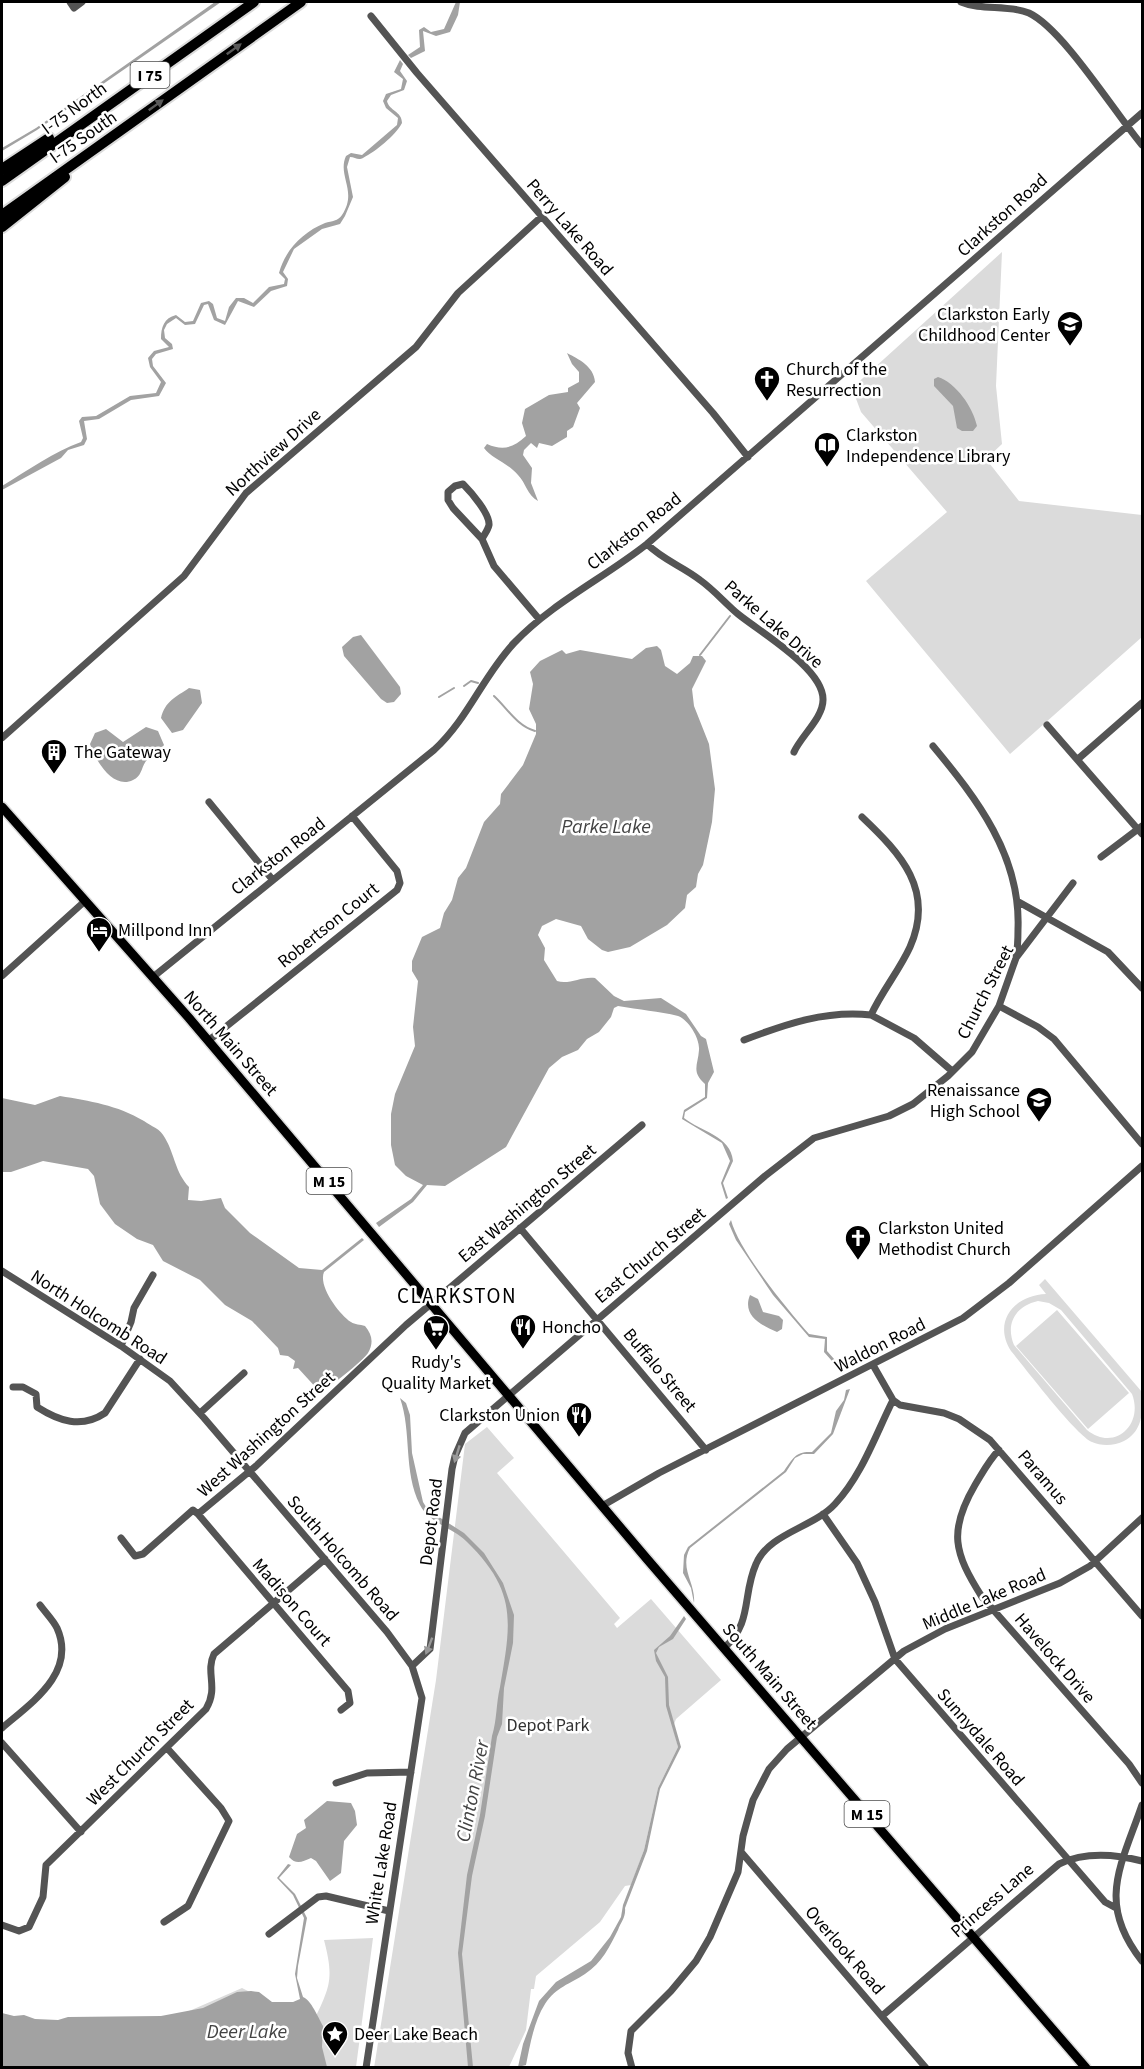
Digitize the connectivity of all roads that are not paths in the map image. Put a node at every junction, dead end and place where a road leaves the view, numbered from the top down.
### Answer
1 (70, 2) edge
2 (82, 2) edge
3 (254, 2) edge
4 (301, 2) edge
5 (961, 2) edge
6 (998, 4) edge
7 (371, 16) dead end
8 (1143, 113) edge
9 (86, 119) junction
10 (126, 126) junction
11 (1127, 126) junction
12 (1143, 145) edge
13 (2, 169) edge
14 (2, 181) edge
15 (2, 215) edge
16 (542, 217) junction
17 (2, 227) edge
18 (748, 457) junction
19 (482, 538) junction
20 (647, 544) junction
21 (539, 619) junction
22 (1143, 703) edge
23 (1047, 725) dead end
24 (2, 738) edge
25 (933, 746) dead end
26 (794, 752) dead end
27 (1078, 759) junction
28 (209, 802) dead end
29 (2, 807) edge
30 (352, 816) junction
31 (862, 817) dead end
32 (1141, 829) edge
33 (1101, 857) dead end
34 (272, 879) junction
35 (1073, 883) dead end
36 (85, 901) junction
37 (1017, 901) junction
38 (1048, 916) junction
39 (1016, 958) junction
40 (2, 976) edge
41 (153, 977) junction
42 (1143, 988) edge
43 (999, 1006) junction
44 (872, 1015) junction
45 (744, 1040) dead end
46 (208, 1041) junction
47 (952, 1071) junction
48 (642, 1125) dead end
49 (812, 1139) joint
50 (1143, 1144) edge
51 (1143, 1166) edge
52 (520, 1228) junction
53 (2, 1271) edge
54 (153, 1275) dead end
55 (430, 1304) junction
56 (597, 1320) junction
57 (121, 1346) junction
58 (140, 1359) junction
59 (873, 1365) junction
60 (244, 1373) dead end
61 (13, 1387) dead end
62 (508, 1395) junction
63 (893, 1400) junction
64 (200, 1413) junction
65 (706, 1450) junction
66 (999, 1450) junction
67 (249, 1471) junction
68 (602, 1506) junction
69 (198, 1514) junction
70 (823, 1514) junction
71 (1143, 1518) edge
72 (121, 1538) dead end
73 (325, 1559) junction
74 (1095, 1561) junction
75 (273, 1604) junction
76 (40, 1605) dead end
77 (993, 1610) junction
78 (1143, 1616) edge
79 (724, 1648) junction
80 (895, 1659) junction
81 (412, 1666) junction
82 (341, 1710) dead end
83 (2, 1728) edge
84 (801, 1738) junction
85 (2, 1743) edge
86 (167, 1748) junction
87 (411, 1772) junction
88 (336, 1783) dead end
89 (1143, 1784) edge
90 (1143, 1805) edge
91 (81, 1832) junction
92 (742, 1853) junction
93 (1124, 1855) junction
94 (1067, 1860) junction
95 (1143, 1861) edge
96 (1116, 1908) junction
97 (389, 1911) junction
98 (164, 1922) dead end
99 (2, 1925) edge
100 (269, 1934) dead end
101 (973, 1936) junction
102 (1143, 1961) edge
103 (882, 2016) junction
104 (366, 2067) edge
105 (632, 2067) edge
106 (926, 2067) edge
107 (1086, 2067) edge

1 - 2 street
3 - 9 highway, I-75 North / I 75
10 -> 4 highway, I-75 South / I 75
5 - 6 street
6 - 11 street
7 - 16 street, Perry Lake Road
8 - 11 street, Clarkston Road
9 - 13 highway
9 - 14 highway, I-75 North / I 75
10 - 15 highway, I-75 South / I 75
10 - 17 highway
11 - 12 street
11 - 18 street, Clarkston Road
16 - 18 street, Perry Lake Road
16 - 24 street, Northview Drive
18 - 20 street, Clarkston Road
19 - 19 street
19 - 21 street
20 - 21 street, Clarkston Road
20 - 26 street, Parke Lake Drive
21 - 30 street, Clarkston Road
22 - 27 street
23 - 27 street
25 - 37 street
27 - 32 street
28 - 34 street
29 - 36 main road, North Main Street / M 15
30 - 34 street, Clarkston Road
30 - 46 street, Robertson Court
31 - 44 street
32 - 33 street
34 - 41 street, Clarkston Road
35 - 38 street, Church Street
36 - 40 street
36 - 41 main road, North Main Street / M 15
37 - 38 street
37 - 39 street
38 - 39 street, Church Street
38 - 42 street
39 - 43 street, Church Street
41 - 46 main road, North Main Street / M 15
43 - 47 street, Church Street
43 - 50 street
44 - 45 street
44 - 47 street
46 - 55 main road, North Main Street / M 15
47 - 49 street, Church Street
48 - 52 street, East Washington Street
49 - 56 street, East Church Street
51 - 59 street, Waldon Road
52 - 55 street, East Washington Street
52 - 56 street, Buffalo Street
53 - 57 street, North Holcomb Road
54 - 57 street
55 - 62 main road, South Main Street / M 15
55 - 67 street, West Washington Street
56 - 62 street, East Church Street
56 - 65 street, Buffalo Street
57 - 58 street, North Holcomb Road
58 - 61 street
58 - 64 street, North Holcomb Road
59 - 63 street
59 - 65 street, Waldon Road
60 - 64 street
62 - 68 main road, South Main Street / M 15
62 -> 81 street, Depot Road
63 - 66 street, Paramus
63 - 70 street
64 - 67 street, North Holcomb Road
65 - 68 street, Waldon Road
66 - 74 street, Paramus
66 - 77 street, Havelock Drive
67 - 69 street, West Washington Street
67 - 73 street, South Holcomb Road
68 - 79 main road, South Main Street / M 15
69 - 72 street, West Washington Street
69 - 75 street, Madison Court
70 - 79 street
70 - 80 street, Sunnydale Road
71 - 74 street, Middle Lake Road
73 - 75 street, West Church Street
73 - 81 street, South Holcomb Road
74 - 77 street, Middle Lake Road
74 - 78 street, Paramus
75 - 82 street, Madison Court
75 - 86 street, West Church Street
76 - 83 street
77 - 80 street, Middle Lake Road
77 - 89 street, Havelock Drive
79 - 84 main road, South Main Street / M 15
80 - 84 street, Middle Lake Road
80 - 94 street, Sunnydale Road
81 - 87 street, White Lake Road
84 - 92 street, Middle Lake Road
84 - 101 main road, South Main Street / M 15
85 - 91 street
86 - 91 street, West Church Street
86 - 98 street
87 - 88 street
87 - 97 street, White Lake Road
90 - 93 street
91 - 99 street, West Church Street
92 - 103 street, Overlook Road
92 - 105 street, Middle Lake Road
93 - 94 street, Princess Lane
93 - 95 street, Princess Lane
93 - 96 street
94 - 96 street, Sunnydale Road
94 - 101 street, Princess Lane
96 - 102 street
97 - 100 street
97 - 104 street, White Lake Road
101 - 103 street, Princess Lane
101 - 107 main road, South Main Street / M 15
103 - 106 street, Overlook Road

